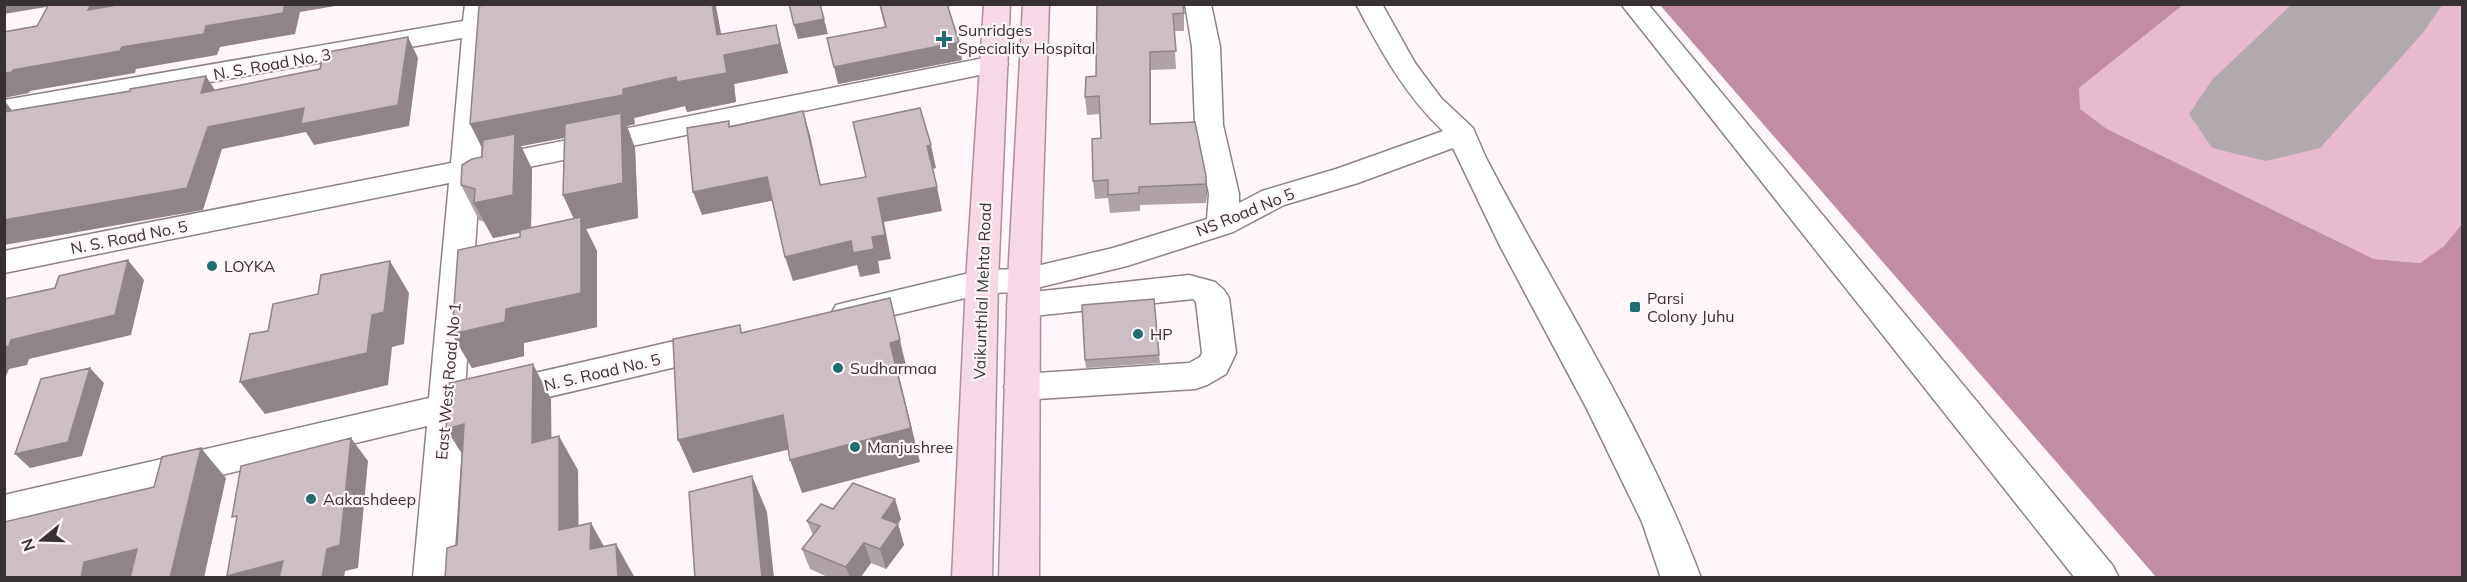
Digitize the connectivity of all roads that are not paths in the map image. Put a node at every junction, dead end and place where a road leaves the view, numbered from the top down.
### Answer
1 (609, 4) edge
2 (997, 4) edge
3 (1036, 4) edge
4 (1198, 4) edge
5 (1369, 4) edge
6 (1634, 4) edge
7 (477, 17) edge
8 (994, 64) junction
9 (4, 109) edge
10 (1463, 134) junction
11 (465, 171) junction
12 (1222, 225) junction
13 (4, 262) edge
14 (982, 282) junction
15 (1024, 292) junction
16 (819, 321) edge
17 (749, 337) edge
18 (1022, 387) junction
19 (446, 408) junction
20 (4, 511) edge
21 (433, 578) edge
22 (972, 578) edge
23 (1019, 578) edge
24 (1681, 578) edge
25 (2099, 578) edge

1 - 7 street, N. S. Road No. 3
2 - 8 main road, Vaikunthlal Mehta Road
3 - 15 main road
4 - 12 street
5 - 10 street
6 - 25 street
7 - 9 street, N. S. Road No. 3
7 - 11 street, East West Road No 1
8 - 11 street, N. S. Road No. 5
8 - 14 main road, Vaikunthlal Mehta Road
10 - 12 street, NS Road No 5
10 - 24 street
11 - 13 street, N. S. Road No. 5
11 - 19 street, East West Road No 1
12 - 15 street, NS Road No 5
14 - 15 street
14 - 16 street
14 - 22 main road, Vaikunthlal Mehta Road
15 - 18 main road
15 - 18 street
17 - 19 street, N. S. Road No. 5
18 - 23 main road
19 - 20 street, N. S. Road No. 5
19 - 21 street, East West Road No 1

